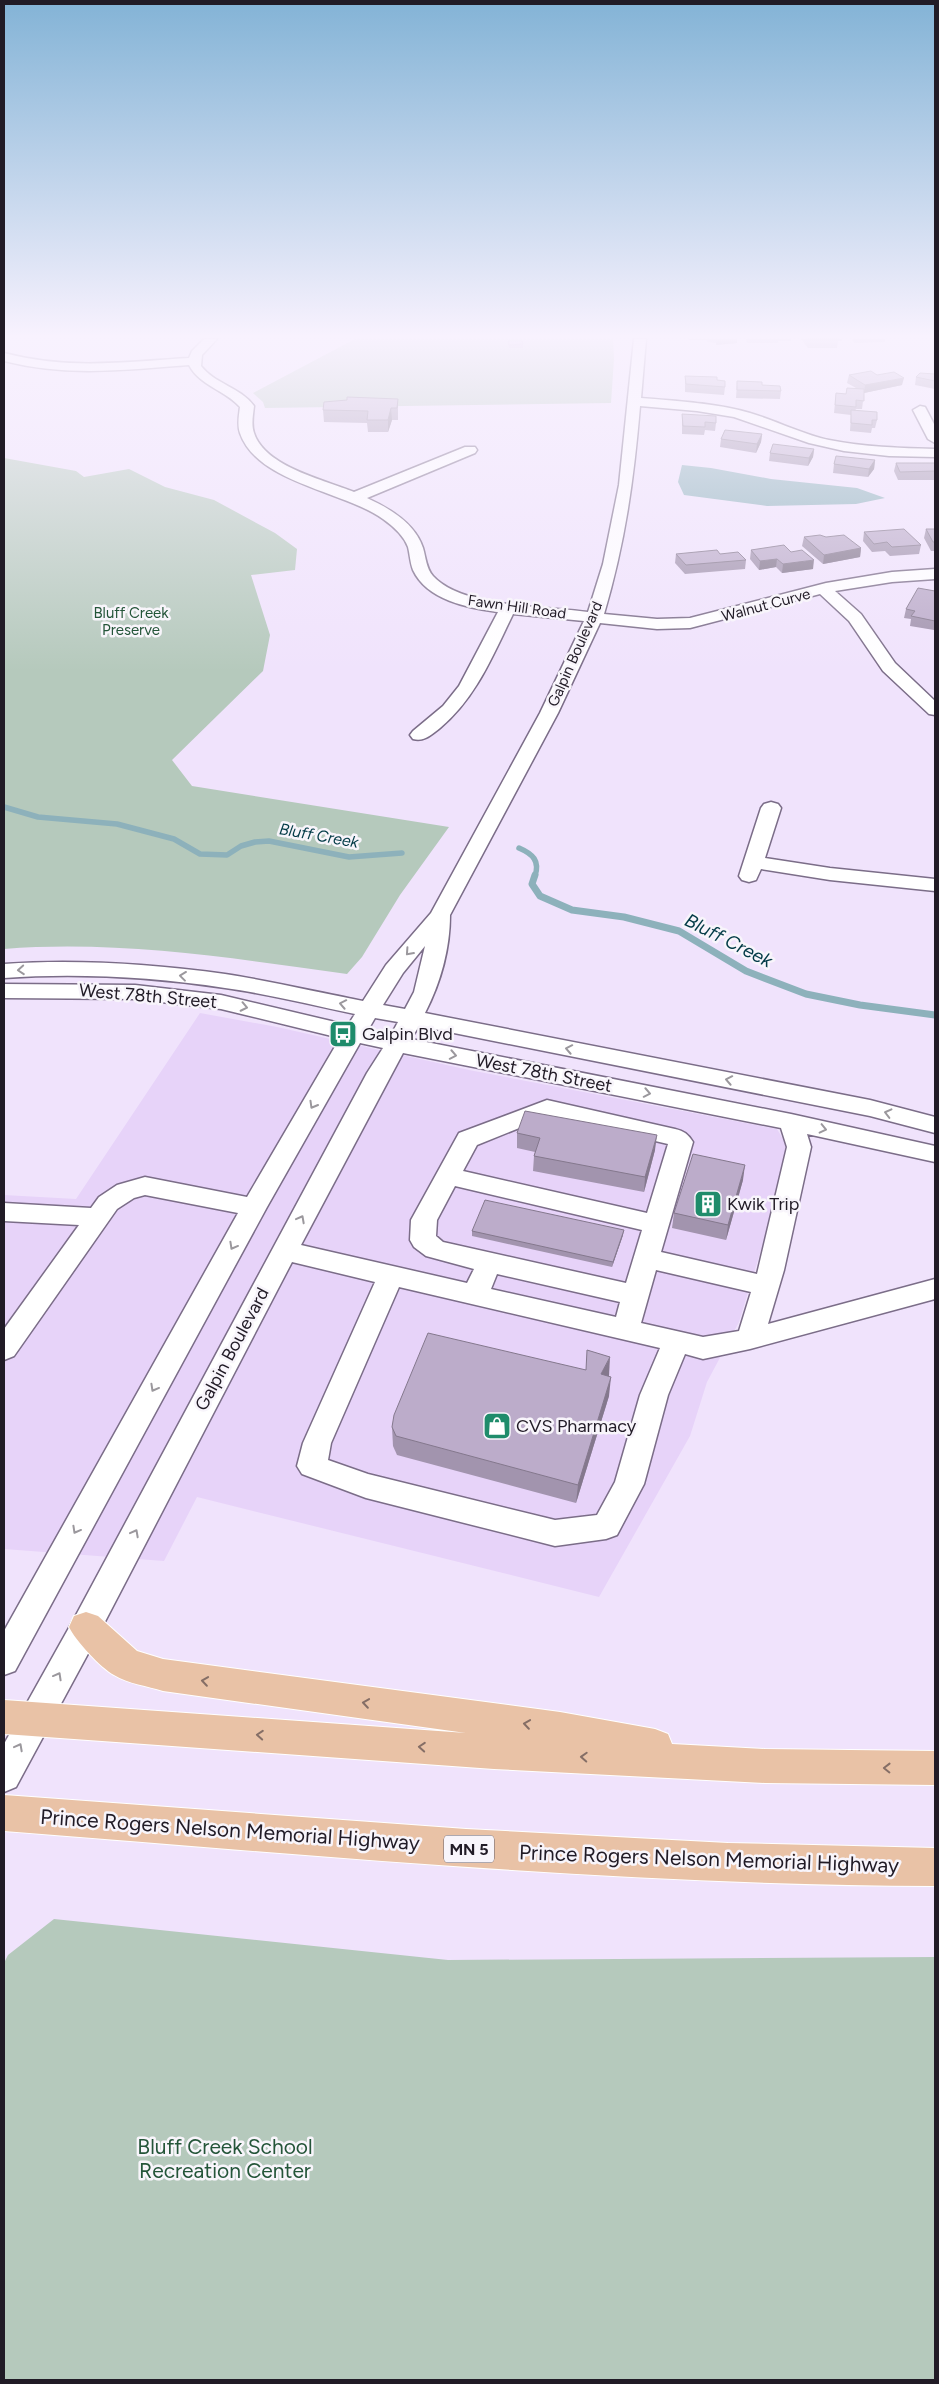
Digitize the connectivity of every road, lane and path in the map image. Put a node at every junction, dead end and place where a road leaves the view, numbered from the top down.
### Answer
1 (257, 450) edge
2 (470, 450) dead end
3 (630, 450) edge
4 (880, 450) edge
5 (935, 453) edge
6 (356, 498) junction
7 (935, 574) edge
8 (825, 590) junction
9 (508, 608) junction
10 (595, 616) junction
11 (935, 710) edge
12 (419, 735) dead end
13 (771, 808) dead end
14 (935, 885) edge
15 (440, 915) junction
16 (4, 971) edge
17 (4, 991) edge
18 (370, 1010) junction
19 (413, 1018) junction
20 (354, 1034) junction
21 (398, 1044) junction
22 (791, 1122) junction
23 (935, 1125) edge
24 (935, 1154) edge
25 (448, 1176) junction
26 (254, 1207) junction
27 (4, 1212) edge
28 (98, 1217) junction
29 (657, 1224) junction
30 (284, 1251) junction
31 (647, 1258) junction
32 (489, 1263) junction
33 (391, 1276) junction
34 (766, 1286) junction
35 (935, 1289) edge
36 (636, 1295) junction
37 (475, 1296) junction
38 (625, 1331) junction
39 (750, 1339) junction
40 (676, 1343) junction
41 (4, 1349) edge
42 (86, 1626) junction
43 (4, 1661) edge
44 (19, 1718) edge
45 (765, 1766) junction
46 (935, 1768) edge
47 (4, 1776) edge
48 (4, 1812) edge
49 (935, 1867) edge

1 - 6 street, Fawn Hill Road
2 - 6 street
3 - 10 street, Galpin Boulevard
4 - 5 street
6 - 9 street, Fawn Hill Road
7 - 8 street, Walnut Curve
8 - 10 street, Walnut Curve
8 - 11 street
9 - 10 street, Fawn Hill Road
9 - 12 street
10 - 15 street, Galpin Boulevard
13 - 14 street
15 -> 18 street, Galpin Boulevard
15 - 19 street, Galpin Boulevard
18 -> 16 street, West 78th Street
17 -> 20 street, West 78th Street
18 - 19 street, West 78th Street
18 - 20 street, Galpin Boulevard
19 - 21 street, Galpin Boulevard
23 -> 19 street, West 78th Street
20 - 21 street, West 78th Street
20 -> 26 street, Galpin Boulevard
21 -> 22 street, West 78th Street
30 -> 21 street, Galpin Boulevard
22 -> 24 street, West 78th Street
22 - 34 street
25 - 29 street
25 - 29 street
25 - 32 street
26 - 28 street
26 -> 43 street, Galpin Boulevard
27 - 28 street
28 - 41 street
29 - 31 street
30 - 33 street
42 -> 30 street, Galpin Boulevard
31 - 34 street
31 - 36 street
32 - 36 street
32 - 37 street
33 - 37 street
33 - 40 street
34 - 39 street
35 - 39 street
36 - 38 street
37 - 38 street
38 - 40 street
39 - 40 street
44 -> 42 street, Galpin Boulevard
45 -> 42 main road
45 -> 44 main road
47 -> 44 street, Galpin Boulevard
46 -> 45 main road
48 - 49 main road, Prince Rogers Nelson Memorial Highway / MN 5

